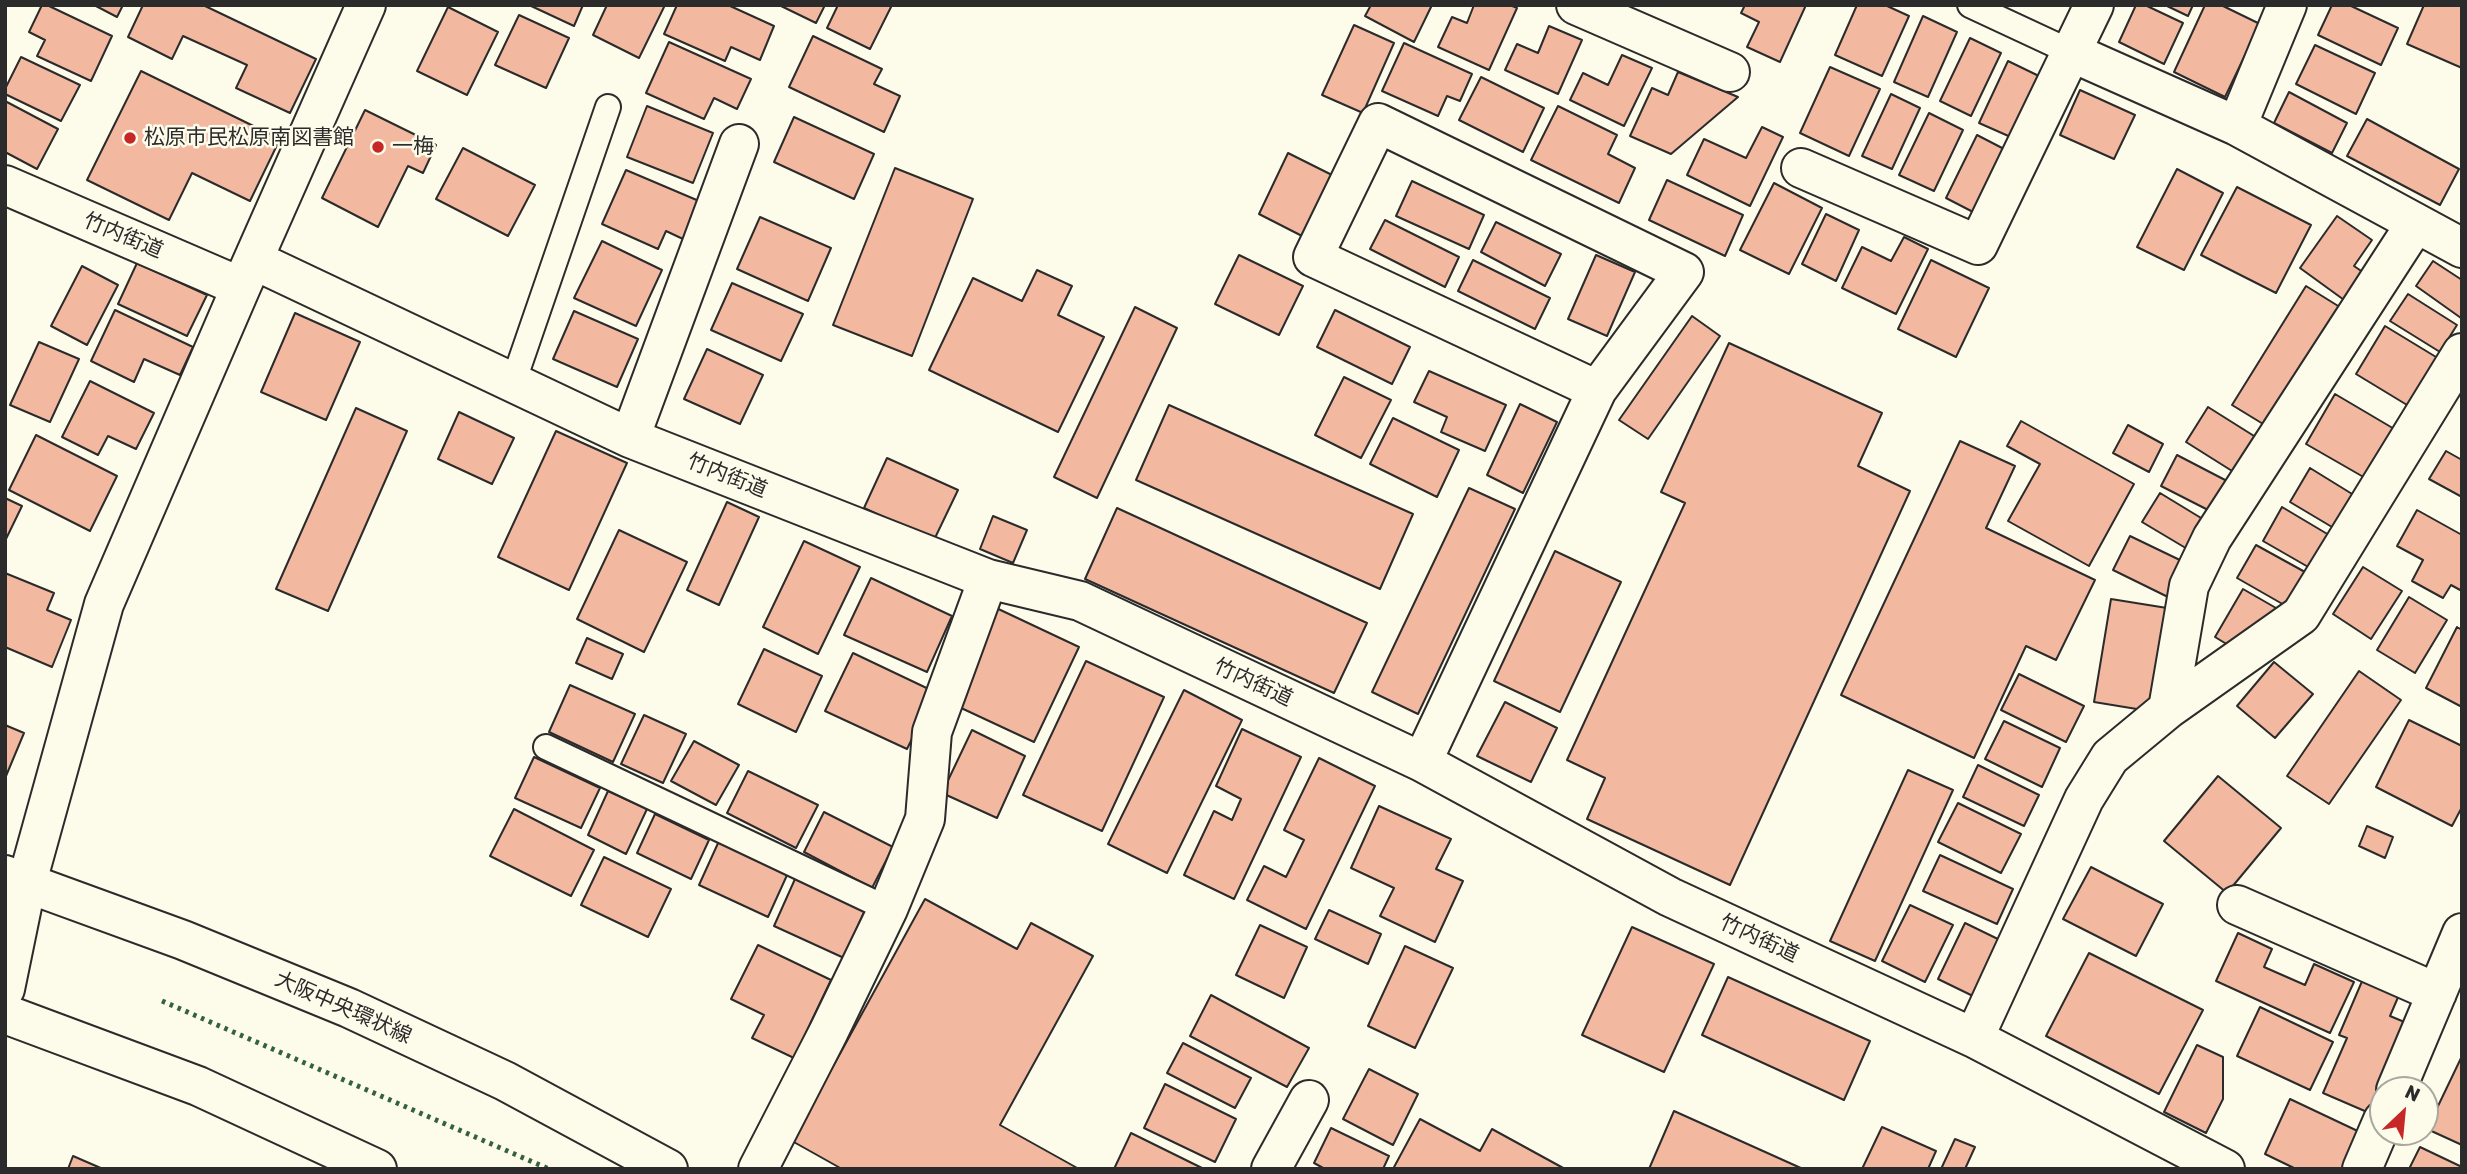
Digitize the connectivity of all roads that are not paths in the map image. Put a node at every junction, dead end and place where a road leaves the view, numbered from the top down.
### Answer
1 (366, 5) edge
2 (1576, 5) edge
3 (1970, 5) edge
4 (2094, 5) edge
5 (2287, 5) edge
6 (2073, 53) junction
7 (1730, 72) dead end
8 (608, 107) dead end
9 (2237, 126) junction
10 (739, 144) dead end
11 (1801, 167) dead end
12 (5, 185) edge
13 (2416, 223) junction
14 (2462, 248) edge
15 (247, 274) junction
16 (2462, 353) edge
17 (513, 383) junction
18 (1597, 390) junction
19 (630, 438) junction
20 (988, 579) junction
21 (2168, 709) junction
22 (546, 747) dead end
23 (1422, 762) junction
24 (16, 878) edge
25 (2237, 905) dead end
26 (888, 909) junction
27 (2462, 933) edge
28 (5, 989) edge
29 (2437, 993) junction
30 (5, 1014) edge
31 (1974, 1038) junction
32 (2402, 1076) edge
33 (1309, 1100) dead end
34 (2372, 1146) edge
35 (377, 1169) edge
36 (668, 1169) edge
37 (758, 1169) edge
38 (1271, 1169) edge
39 (2225, 1169) edge
40 (2362, 1169) edge

1 - 15 street
2 - 7 street
3 - 6 lane
4 - 6 street
5 - 9 street
6 - 9 street
6 - 11 street
8 - 17 lane
9 - 13 street
10 - 19 street
12 - 15 street, 竹内街道
13 - 14 street
13 - 21 street
15 - 17 street, 竹内街道
15 - 24 street
16 - 21 street
17 - 19 street, 竹内街道
18 - 18 street
18 - 23 street
19 - 20 street, 竹内街道
20 - 23 street, 竹内街道
20 - 26 street
21 - 31 street
22 - 26 lane
23 - 31 street, 竹内街道
24 - 28 street
24 - 36 street, 大阪中央環状線
25 - 29 street
26 - 37 street
27 - 29 street
29 - 32 street
30 - 35 street
31 - 39 street, 竹内街道
33 - 38 street
34 - 40 street

